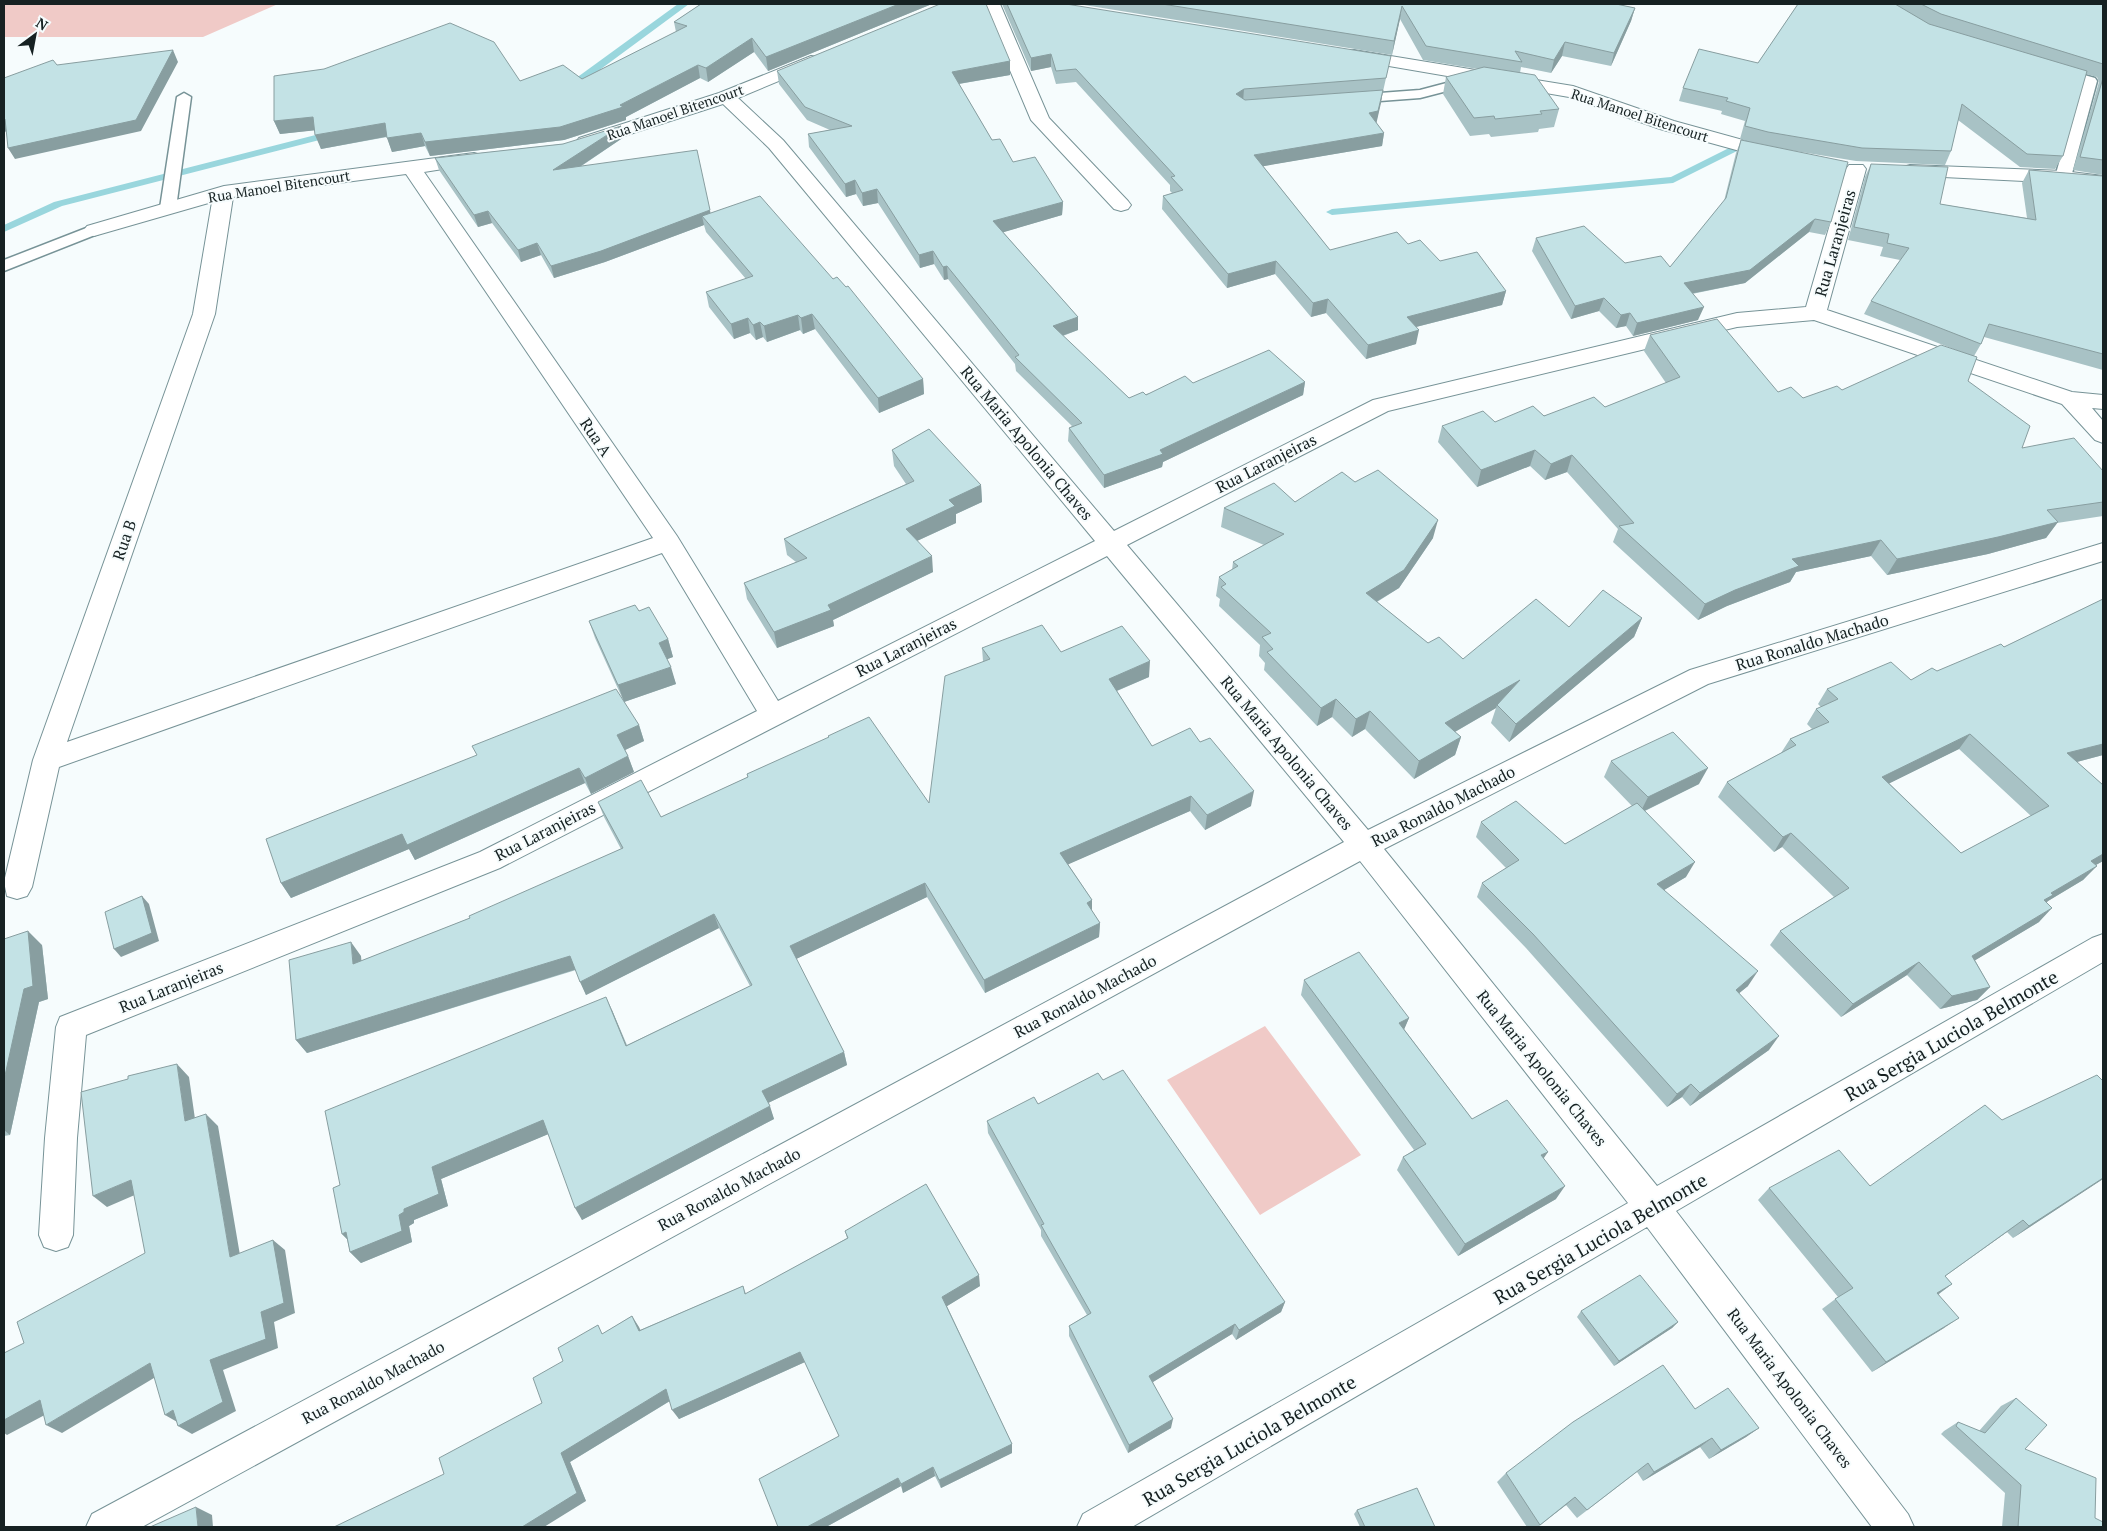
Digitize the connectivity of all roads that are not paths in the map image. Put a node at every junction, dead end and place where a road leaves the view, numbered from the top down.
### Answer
1 (991, 4) edge
2 (1339, 53) edge
3 (825, 56) edge
4 (2043, 67) edge
5 (1485, 77) junction
6 (184, 97) dead end
7 (726, 97) junction
8 (1341, 100) edge
9 (566, 148) edge
10 (488, 157) edge
11 (1789, 157) edge
12 (410, 166) junction
13 (1856, 168) dead end
14 (1895, 171) edge
15 (2063, 177) junction
16 (2103, 182) edge
17 (224, 192) junction
18 (1121, 205) dead end
19 (168, 208) junction
20 (94, 230) joint
21 (4, 266) edge
22 (1815, 313) junction
23 (2070, 399) junction
24 (2103, 402) edge
25 (2103, 435) edge
26 (1110, 541) junction
27 (668, 542) junction
28 (2103, 552) edge
29 (773, 715) junction
30 (47, 760) junction
31 (1364, 845) junction
32 (17, 887) dead end
33 (2103, 947) edge
34 (1653, 1208) junction
35 (56, 1235) dead end
36 (105, 1527) edge
37 (1096, 1527) edge
38 (1895, 1527) edge

1 - 18 street
2 - 5 street, Rua Manoel Bitencourt
3 - 7 street, Rua Manoel Bitencourt
4 - 15 lane
5 - 8 lane
5 - 11 street, Rua Manoel Bitencourt
6 - 19 lane
7 - 9 street, Rua Manoel Bitencourt
7 - 26 street, Rua Maria Apolonia Chaves
10 - 12 street, Rua Manoel Bitencourt
12 - 17 street, Rua Manoel Bitencourt
12 - 27 street, Rua A
13 - 22 street, Rua Laranjeiras
14 - 15 street
15 - 16 street
17 - 19 street, Rua Manoel Bitencourt
17 - 30 street, Rua B
19 - 20 street, Rua Manoel Bitencourt
20 - 21 lane
22 - 23 street
22 - 26 street, Rua Laranjeiras
23 - 24 street
23 - 25 street
26 - 29 street, Rua Laranjeiras
26 - 31 street, Rua Maria Apolonia Chaves
27 - 29 street, Rua A
27 - 30 street
28 - 31 street, Rua Ronaldo Machado
29 - 35 street, Rua Laranjeiras
30 - 32 street, Rua B
31 - 34 street, Rua Maria Apolonia Chaves
31 - 36 street, Rua Ronaldo Machado
33 - 34 street, Rua Sergia Luciola Belmonte
34 - 37 street, Rua Sergia Luciola Belmonte
34 - 38 street, Rua Maria Apolonia Chaves

